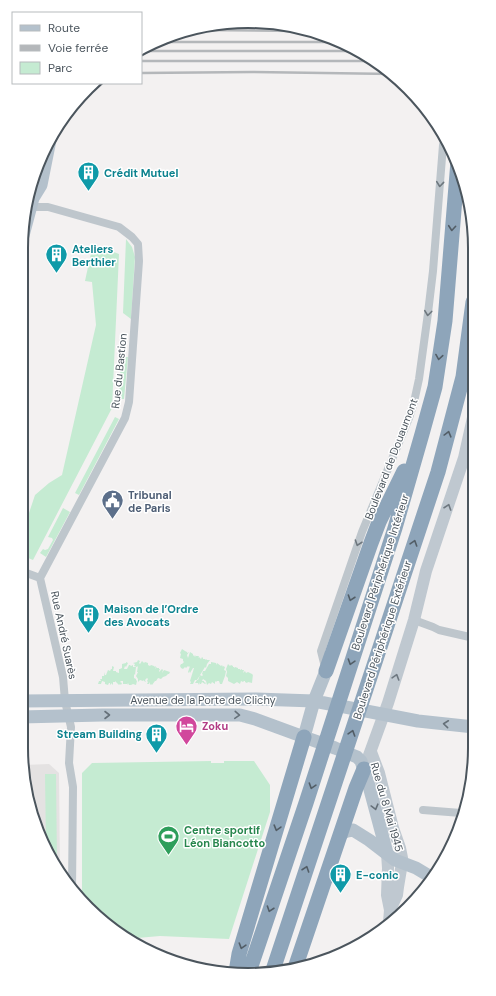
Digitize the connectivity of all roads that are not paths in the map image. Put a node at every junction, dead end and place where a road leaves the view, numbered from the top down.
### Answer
1 (443, 146) edge
2 (45, 163) edge
3 (457, 179) edge
4 (34, 194) edge
5 (33, 201) edge
6 (468, 340) edge
7 (422, 434) junction
8 (468, 440) edge
9 (28, 574) edge
10 (40, 578) junction
11 (414, 620) junction
12 (468, 637) edge
13 (326, 671) junction
14 (28, 701) edge
15 (65, 701) junction
16 (314, 701) junction
17 (384, 714) junction
18 (68, 716) junction
19 (28, 717) edge
20 (468, 725) edge
21 (304, 737) junction
22 (371, 752) junction
23 (364, 769) junction
24 (423, 810) dead end
25 (458, 813) edge
26 (340, 834) junction
27 (387, 853) junction
28 (402, 863) junction
29 (428, 874) edge
30 (72, 881) edge
31 (390, 916) edge
32 (297, 963) edge
33 (274, 966) edge
34 (237, 968) edge
35 (250, 968) edge

1 -> 13 street, Boulevard de Douaumont
2 - 4 main road
3 -> 7 highway, Boulevard Périphérique Intérieur
5 - 10 street, Rue du Bastion
33 -> 6 highway, Boulevard Périphérique Extérieur
7 -> 13 highway
7 -> 35 highway, Boulevard Périphérique Intérieur
11 -> 8 main road
9 - 10 street, Rue André Suarès
10 - 15 street, Rue André Suarès
11 - 12 street
17 -> 11 main road
13 - 16 main road
14 - 15 main road, Avenue de la Porte de Clichy
15 - 16 main road, Avenue de la Porte de Clichy
15 - 18 street, Rue André Suarès
16 - 17 main road, Avenue de la Porte de Clichy
16 - 21 main road
20 -> 17 main road, Avenue de la Porte de Clichy
17 - 22 main road
18 - 19 main road, Avenue de la Porte de Clichy
18 -> 21 main road, Avenue de la Porte de Clichy
18 - 30 street, Rue André Suarès
21 - 23 main road, Avenue de la Porte de Clichy
21 -> 34 highway
22 - 23 main road
22 - 28 main road, Rue du 8 Mai 1945
23 - 26 highway
23 -> 27 main road, Rue du 8 Mai 1945
24 - 25 street
26 - 27 main road
26 - 32 highway
27 - 28 main road, Rue du 8 Mai 1945
27 - 31 main road
28 - 29 main road, Rue du 8 Mai 1945
28 - 31 main road

